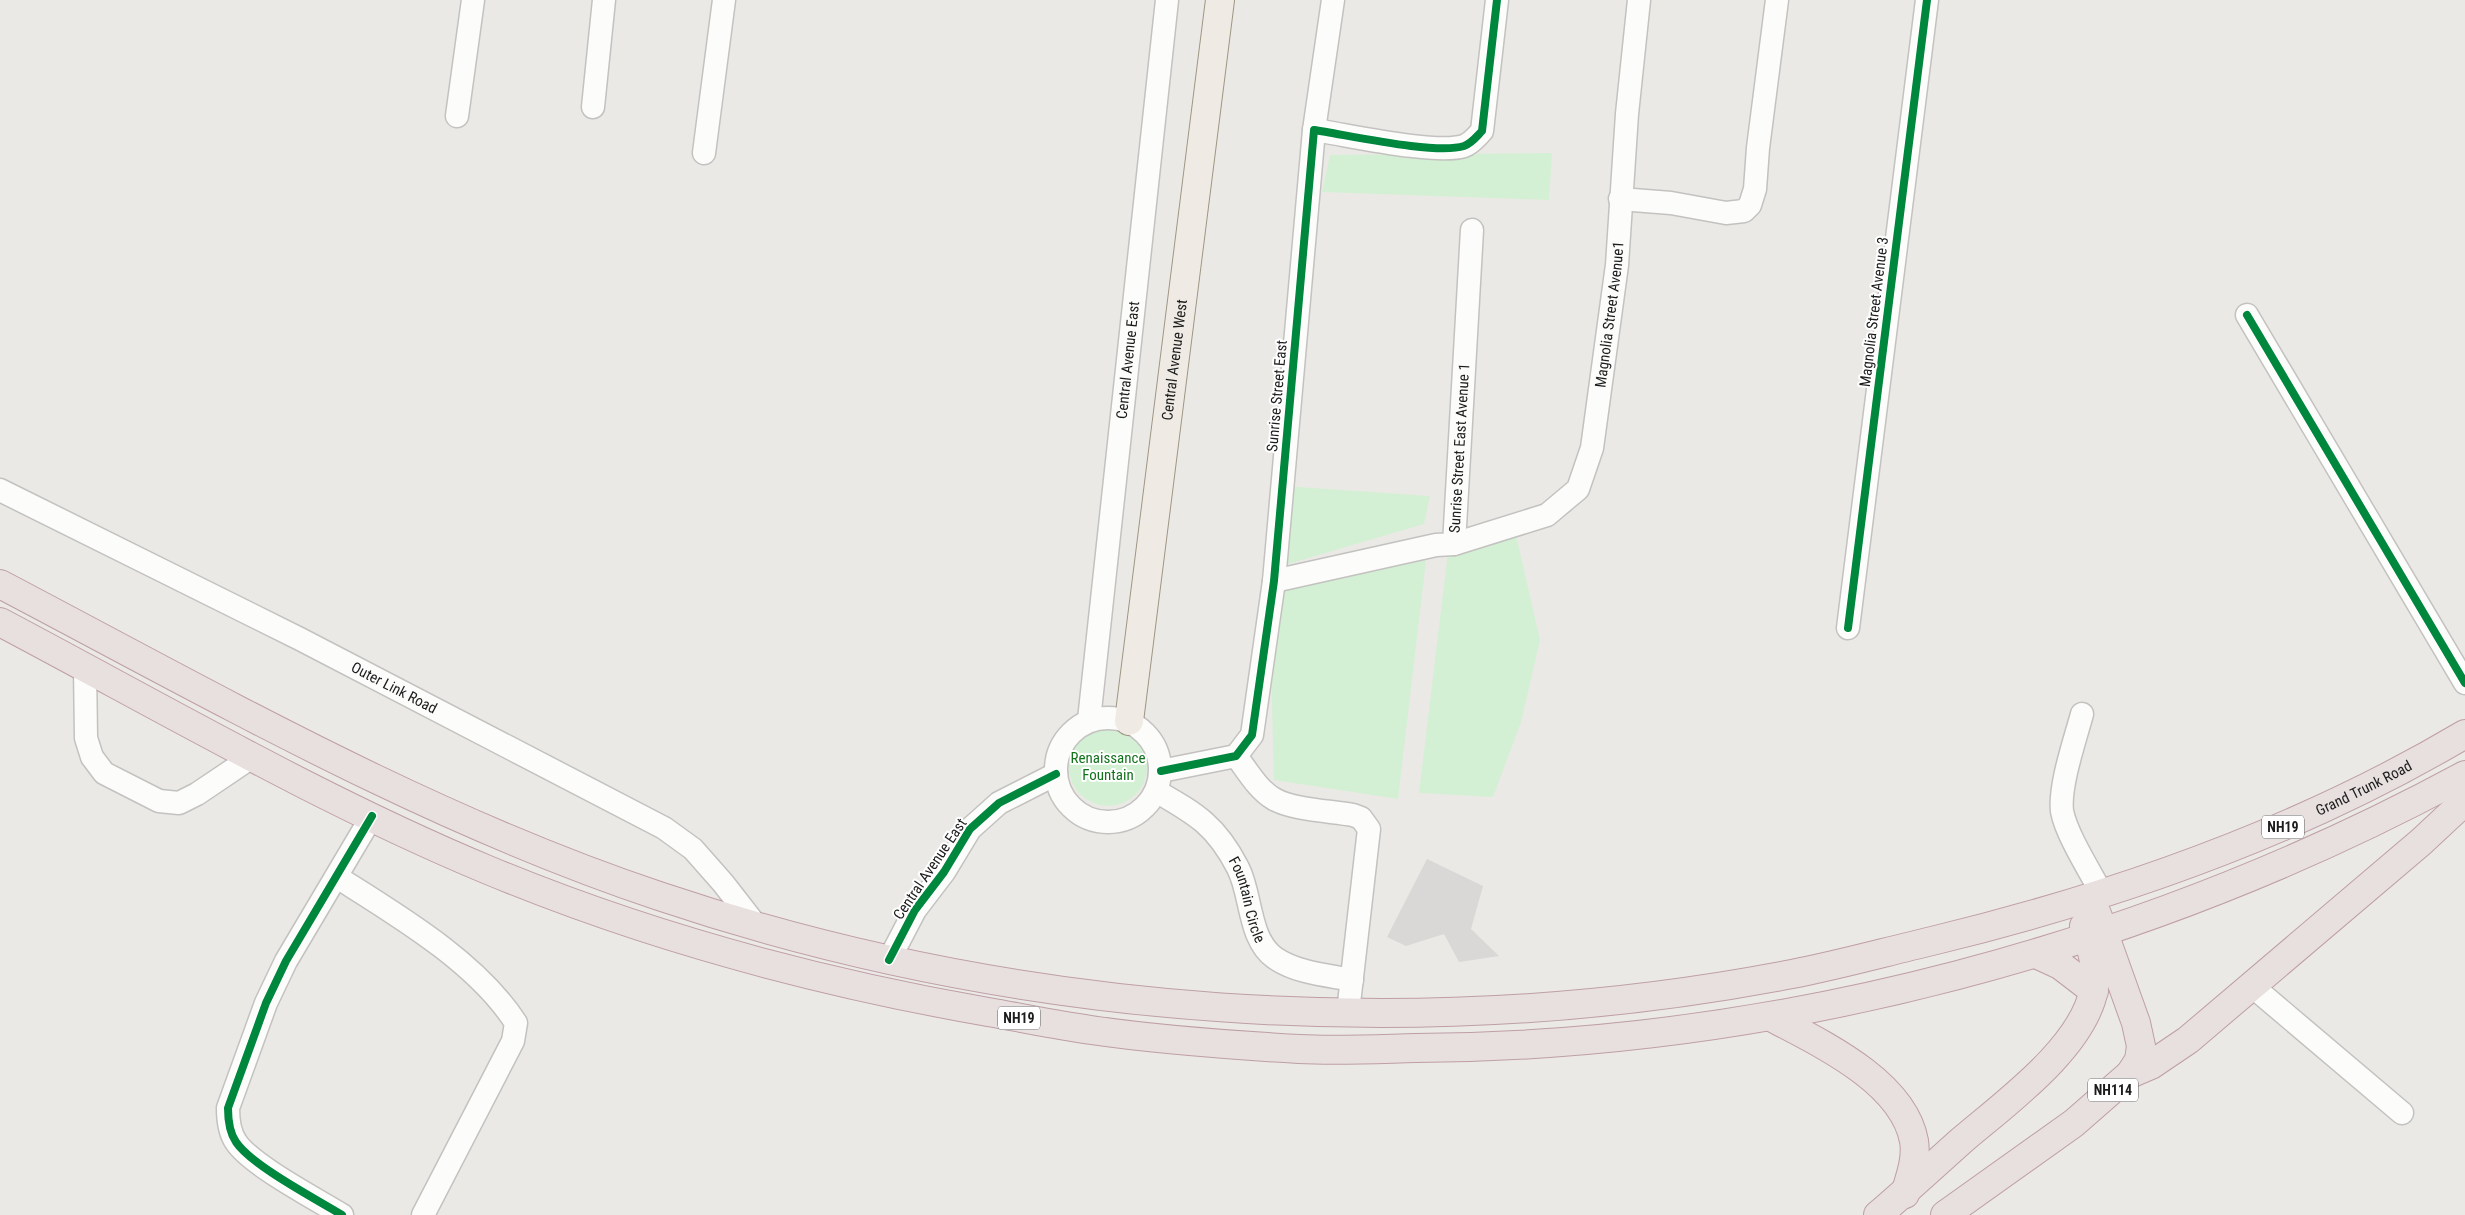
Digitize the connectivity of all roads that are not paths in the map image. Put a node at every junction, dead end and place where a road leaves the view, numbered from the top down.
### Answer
1 (473, 0) edge
2 (604, 0) edge
3 (724, 0) edge
4 (1167, 0) edge
5 (1220, 0) edge
6 (1333, 0) edge
7 (1497, 0) edge
8 (1639, 0) edge
9 (1777, 0) edge
10 (1927, 0) edge
11 (593, 107) dead end
12 (457, 116) dead end
13 (1314, 130) junction
14 (704, 152) dead end
15 (1620, 199) junction
16 (1472, 230) dead end
17 (2247, 316) dead end
18 (0, 490) edge
19 (1454, 544) junction
20 (1274, 581) junction
21 (0, 584) edge
22 (0, 623) edge
23 (1848, 628) dead end
24 (85, 667) junction
25 (2465, 683) edge
26 (2082, 714) dead end
27 (1089, 720) junction
28 (1130, 721) junction
29 (2465, 734) edge
30 (252, 756) junction
31 (1236, 756) junction
32 (1056, 774) junction
33 (2465, 775) edge
34 (1158, 781) junction
35 (2465, 801) edge
36 (372, 816) junction
37 (337, 878) junction
38 (2089, 898) junction
39 (758, 928) junction
40 (2095, 933) junction
41 (2036, 954) junction
42 (889, 960) junction
43 (1352, 980) junction
44 (2252, 986) junction
45 (2094, 991) junction
46 (1348, 1012) junction
47 (1771, 1017) junction
48 (2130, 1074) junction
49 (2402, 1113) dead end
50 (1905, 1194) junction
51 (342, 1215) edge
52 (423, 1215) edge
53 (1878, 1215) edge
54 (1945, 1215) edge

1 - 12 street
2 - 11 street
3 - 14 street
4 - 27 street, Central Avenue East
5 - 28 main road, Central Avenue West
6 - 13 street, Sunrise Street East
7 - 13 street
8 - 15 street, Magnolia Street Avenue1
9 - 15 street
10 - 23 street, Magnolia Street Avenue 3
13 - 20 street, Sunrise Street East
15 - 19 street, Magnolia Street Avenue1
16 - 19 street, Sunrise Street East Avenue 1
17 - 25 street
18 - 39 street, Outer Link Road
19 - 20 street, Sunrise Street East Avenue 1
20 - 31 street, Sunrise Street East
21 - 39 highway, NH19
22 - 24 highway, NH19
24 - 30 highway, NH19
24 - 30 street
26 - 38 street
27 - 28 street
27 - 32 street
28 - 34 street
29 - 38 highway, Grand Trunk Road / NH19
30 - 36 highway, NH19
31 - 34 street
31 - 43 street
32 - 34 street
32 - 42 street, Central Avenue East
33 - 40 highway, NH19
34 - 43 street, Fountain Circle
35 - 44 highway
36 - 37 street
36 - 47 highway, NH19
37 - 51 street
37 - 52 street
38 - 40 highway, NH114
38 - 46 highway, NH19
39 - 42 highway, NH19
40 - 41 highway, NH19
40 - 45 highway, NH114
40 - 48 highway, NH114
41 - 45 highway
41 - 47 highway, NH19
42 - 46 highway, NH19
43 - 46 street
44 - 48 highway
44 - 49 street
45 - 50 highway, NH114
47 - 50 highway
48 - 54 highway, NH114
50 - 53 highway, NH114

